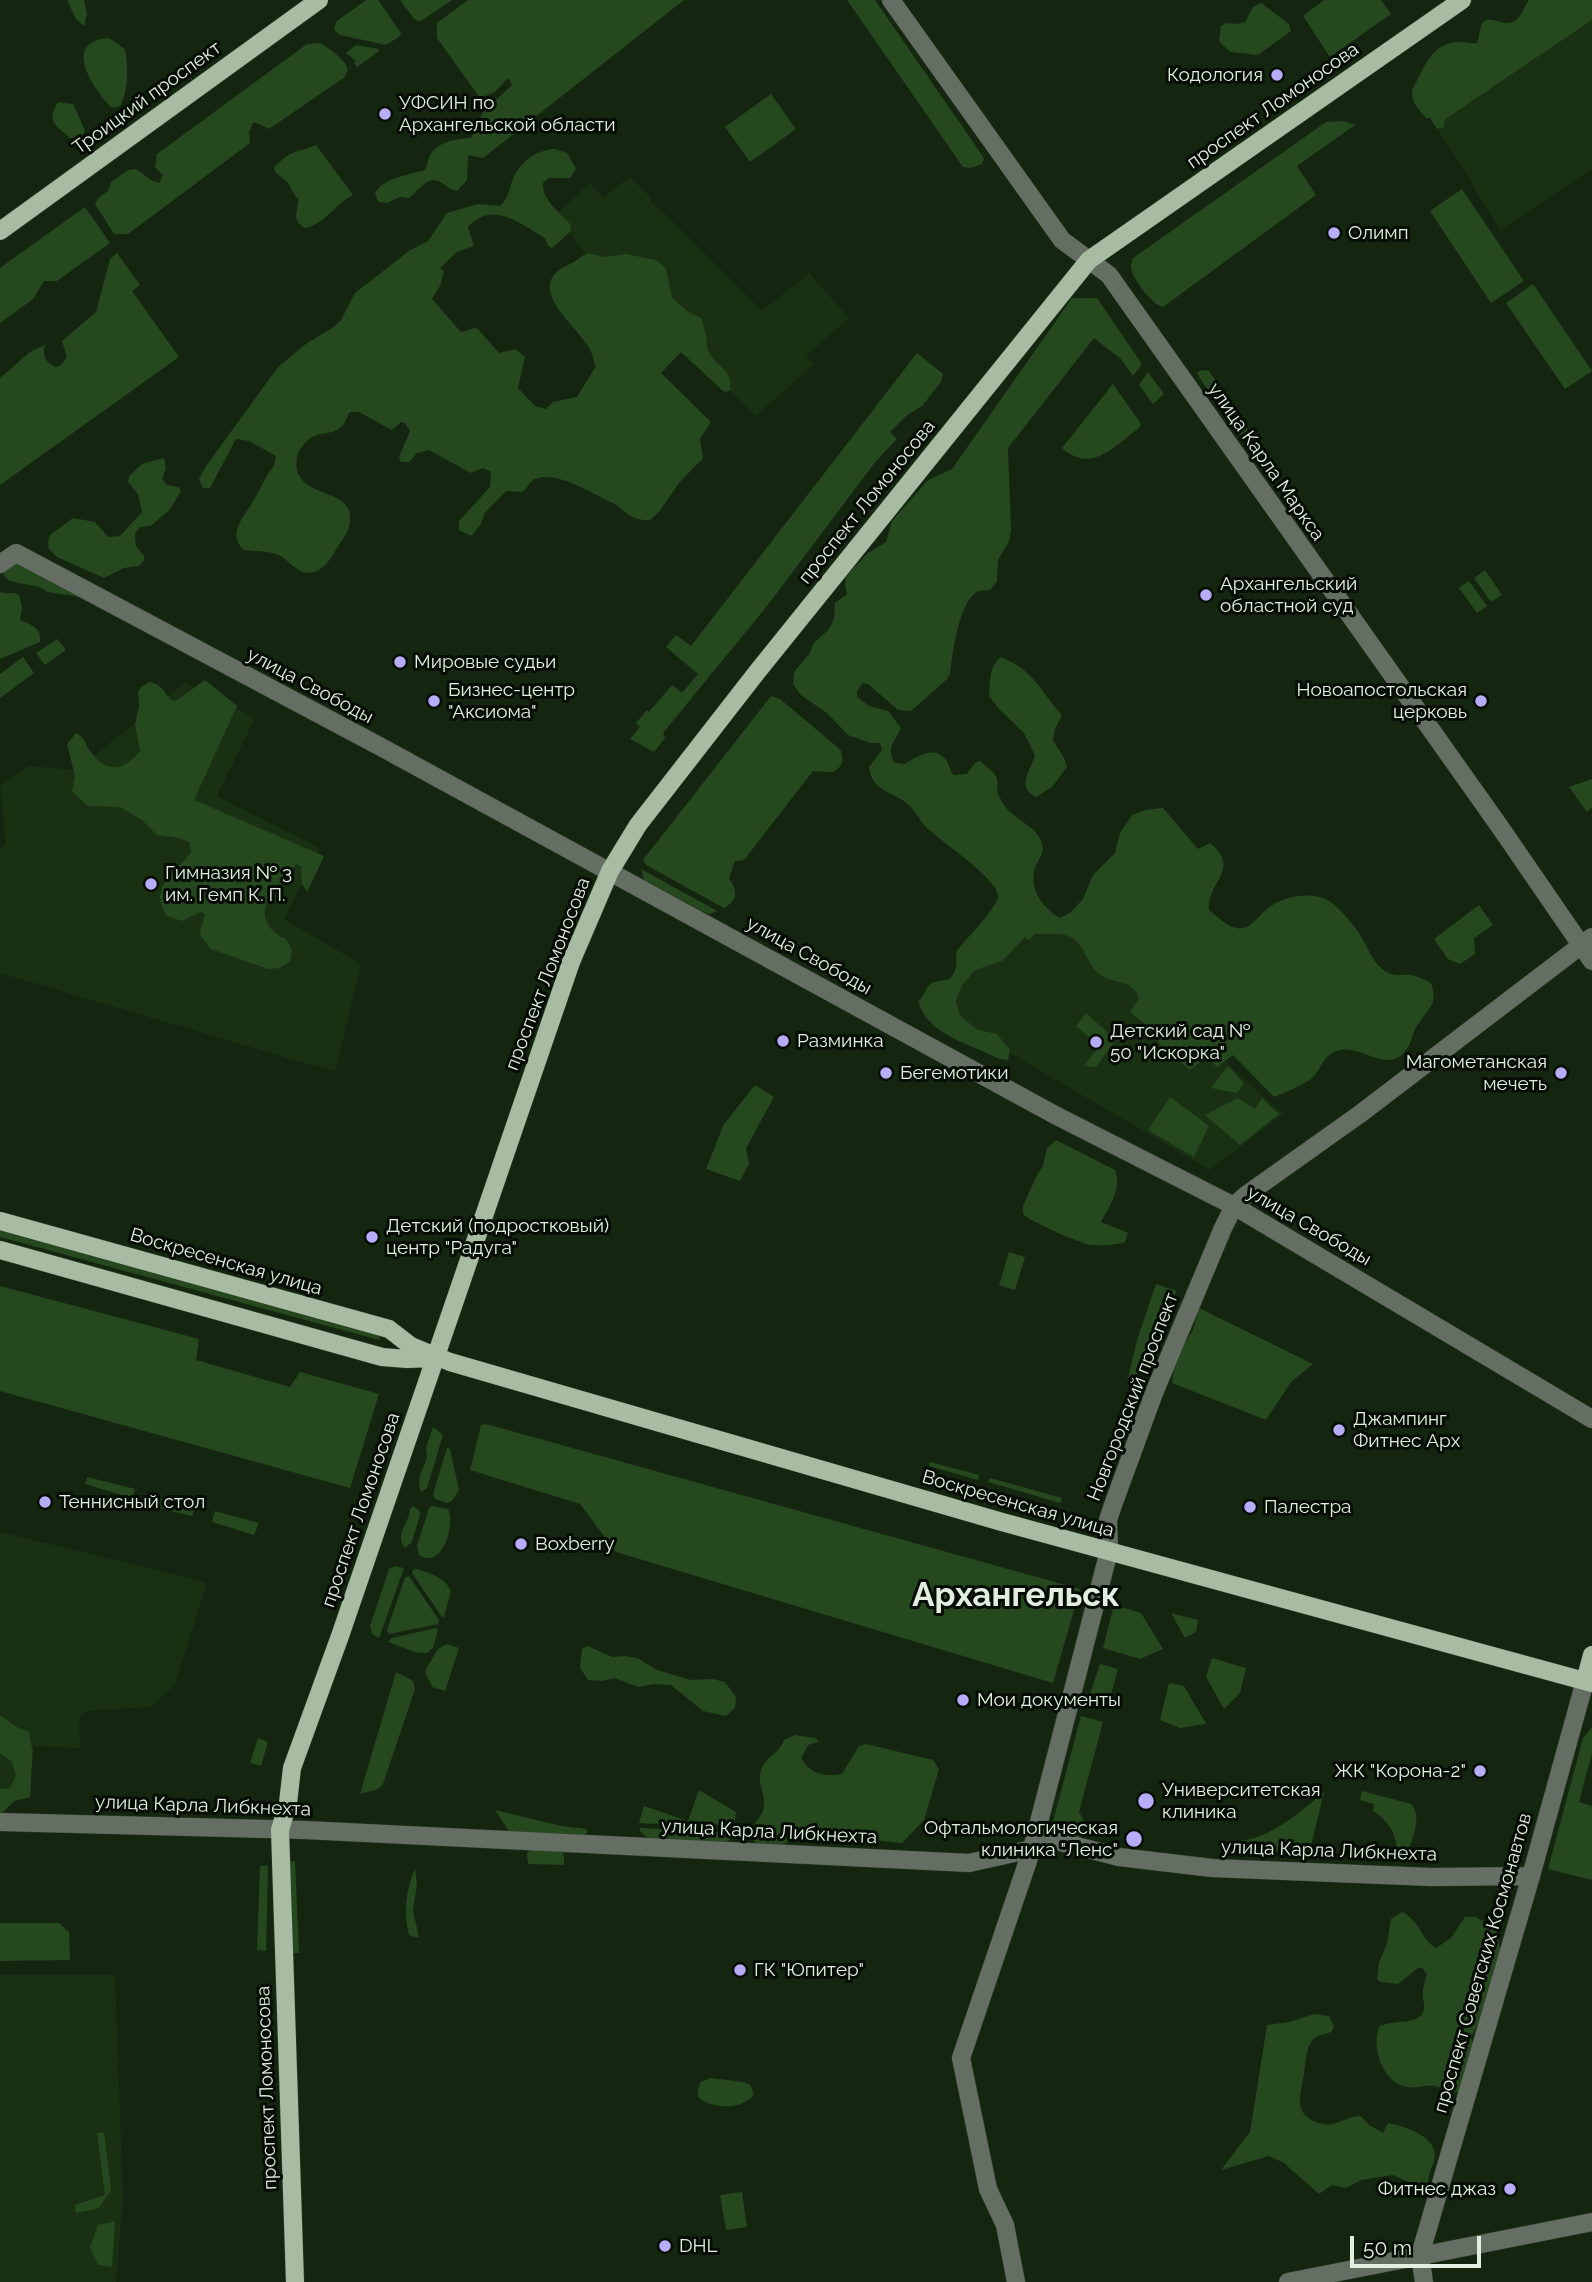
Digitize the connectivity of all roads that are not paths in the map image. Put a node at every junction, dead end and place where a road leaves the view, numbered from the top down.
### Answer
1 (319, 0) edge
2 (891, 0) edge
3 (1462, 0) edge
4 (0, 231) edge
5 (1088, 260) junction
6 (0, 564) edge
7 (610, 871) junction
8 (1586, 941) edge
9 (1592, 961) edge
10 (1234, 1206) junction
11 (0, 1221) edge
12 (0, 1250) edge
13 (435, 1358) junction
14 (1592, 1419) edge
15 (1109, 1551) junction
16 (1592, 1655) edge
17 (1588, 1682) edge
18 (0, 1822) edge
19 (280, 1829) junction
20 (1032, 1849) junction
21 (1531, 1876) junction
22 (1592, 2222) edge
23 (1420, 2255) junction
24 (295, 2282) edge
25 (1016, 2282) edge
26 (1288, 2282) edge
27 (1424, 2282) edge

1 - 4 main road, Троицкий проспект
2 - 5 street, улица Карла Маркса
3 - 5 main road, проспект Ломоносова
5 - 7 main road, проспект Ломоносова
5 - 8 street, улица Карла Маркса
6 - 7 street, улица Свободы
7 - 10 street, улица Свободы
7 - 13 main road, проспект Ломоносова
8 - 9 street, улица Карла Маркса
8 - 10 street, Новгородский проспект
10 - 14 street, улица Свободы
10 - 15 street, Новгородский проспект
11 - 13 main road, Воскресенская улица
12 - 13 main road, Воскресенская улица
13 - 15 main road, Воскресенская улица
13 - 19 main road, проспект Ломоносова
15 - 17 main road, Воскресенская улица
15 - 20 street, Новгородский проспект
16 - 17 main road, проспект Советских Космонавтов
17 - 21 street, проспект Советских Космонавтов
18 - 19 street, улица Карла Либкнехта
19 - 20 street, улица Карла Либкнехта
19 - 24 main road, проспект Ломоносова
20 - 21 street, улица Карла Либкнехта
20 - 25 street, Новгородский проспект
21 - 23 street, проспект Советских Космонавтов
22 - 23 street
23 - 26 street
23 - 27 street, проспект Советских Космонавтов

